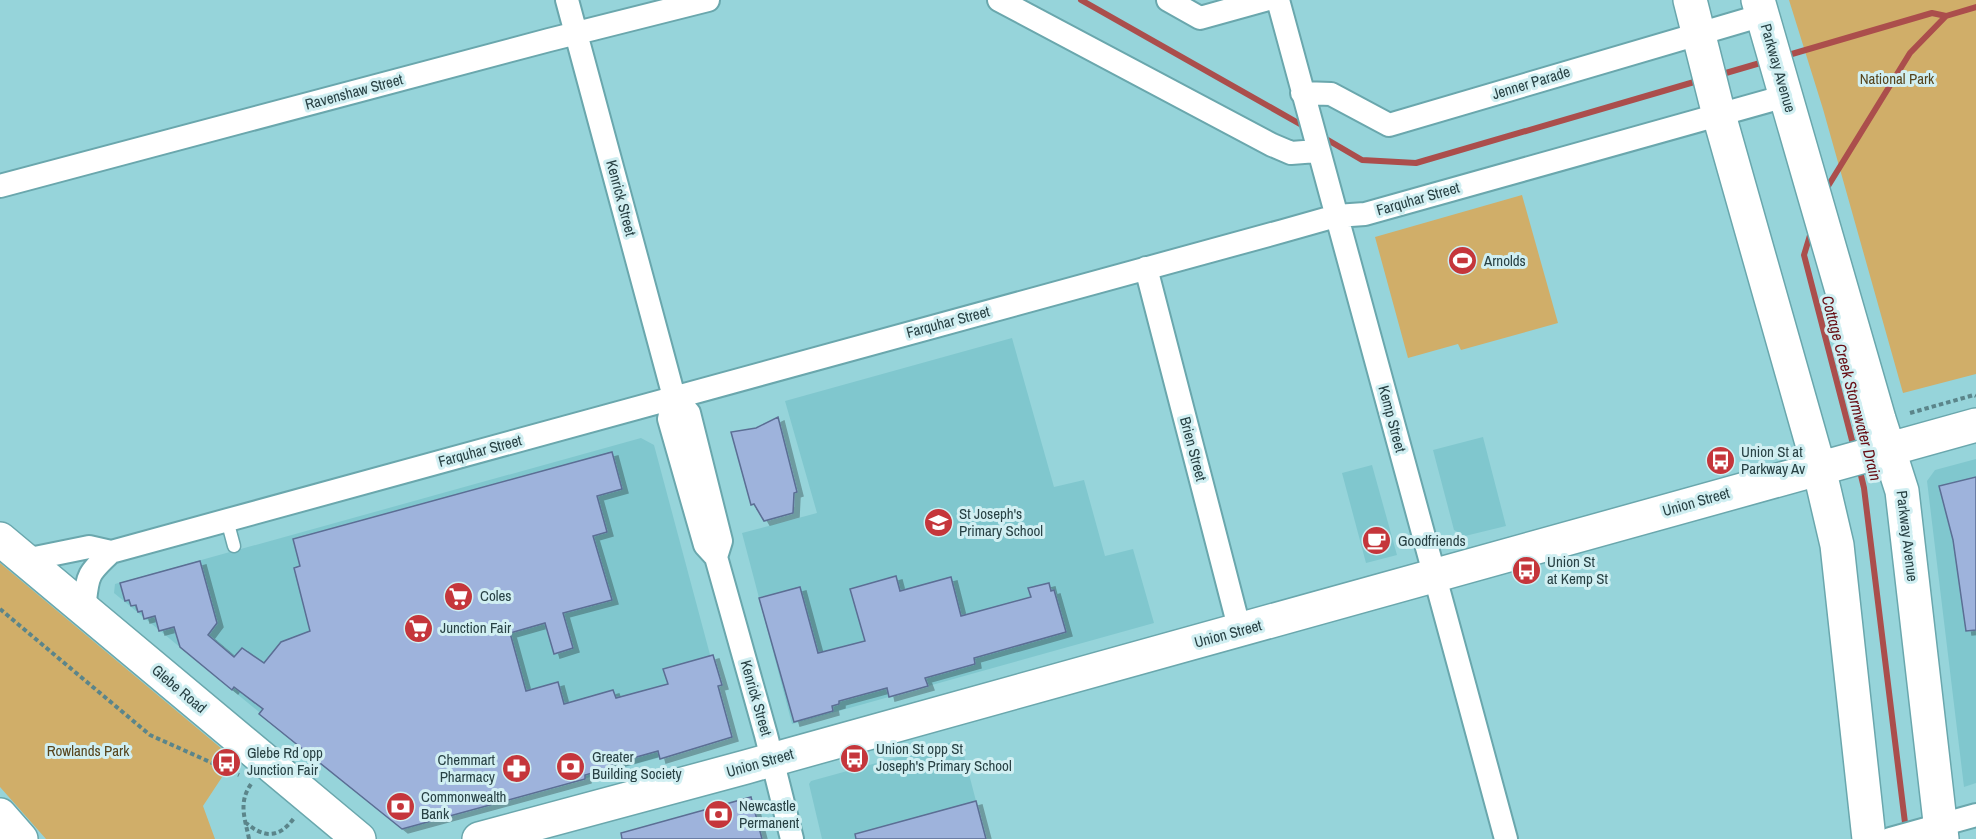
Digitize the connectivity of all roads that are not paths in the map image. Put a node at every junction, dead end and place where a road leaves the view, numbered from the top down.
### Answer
1 (567, 0) edge
2 (708, 0) edge
3 (999, 0) edge
4 (1168, 0) edge
5 (1265, 0) edge
6 (1278, 0) edge
7 (1690, 0) edge
8 (1761, 7) edge
9 (576, 33) junction
10 (1699, 34) junction
11 (1779, 71) junction
12 (1713, 89) junction
13 (1305, 101) junction
14 (1315, 145) junction
15 (0, 186) edge
16 (1336, 216) junction
17 (1146, 268) junction
18 (674, 397) junction
19 (1975, 405) edge
20 (1881, 451) junction
21 (1828, 466) junction
22 (227, 520) junction
23 (0, 539) edge
24 (234, 546) dead end
25 (111, 552) junction
26 (25, 560) junction
27 (1436, 576) junction
28 (84, 610) junction
29 (1240, 630) junction
30 (772, 760) junction
31 (0, 814) edge
32 (1976, 815) edge
33 (1942, 832) edge
34 (21, 839) edge
35 (359, 839) edge
36 (480, 839) edge
37 (792, 839) edge
38 (1506, 839) edge
39 (1869, 839) edge
40 (1890, 839) edge

1 - 9 street, Kenrick Street
2 - 9 street, Ravenshaw Street
3 - 14 street
4 - 5 street
6 - 13 street, Kemp Street
7 - 10 main road
8 - 10 street, Jenner Parade
8 - 11 main road, Parkway Avenue
9 - 15 street, Ravenshaw Street
9 - 18 street, Kenrick Street
10 - 12 main road
10 - 13 street, Jenner Parade
11 - 12 street, Farquhar Street
11 - 20 main road, Parkway Avenue
12 - 16 street, Farquhar Street
12 - 21 main road
13 - 14 street, Kemp Street
14 - 16 street, Kemp Street
16 - 17 street, Farquhar Street
16 - 27 street, Kemp Street
17 - 18 street, Farquhar Street
17 - 29 street, Brien Street
18 - 22 street, Farquhar Street
18 - 30 street, Kenrick Street
19 - 20 main road, Union Street
20 - 21 main road, Union Street
20 - 33 main road, Parkway Avenue
21 - 27 main road, Union Street
21 - 39 main road
22 - 24 lane
22 - 25 street, Farquhar Street
23 - 26 main road, Glebe Road
25 - 26 street, Farquhar Street
25 - 28 street, Farquhar Street
26 - 28 main road, Glebe Road
27 - 29 main road, Union Street
27 - 38 street, Kemp Street
28 - 35 main road, Glebe Road
29 - 30 main road, Union Street
30 - 36 main road, Union Street
30 - 37 street, Kenrick Street
31 - 34 main road
32 - 33 street
33 - 40 street

